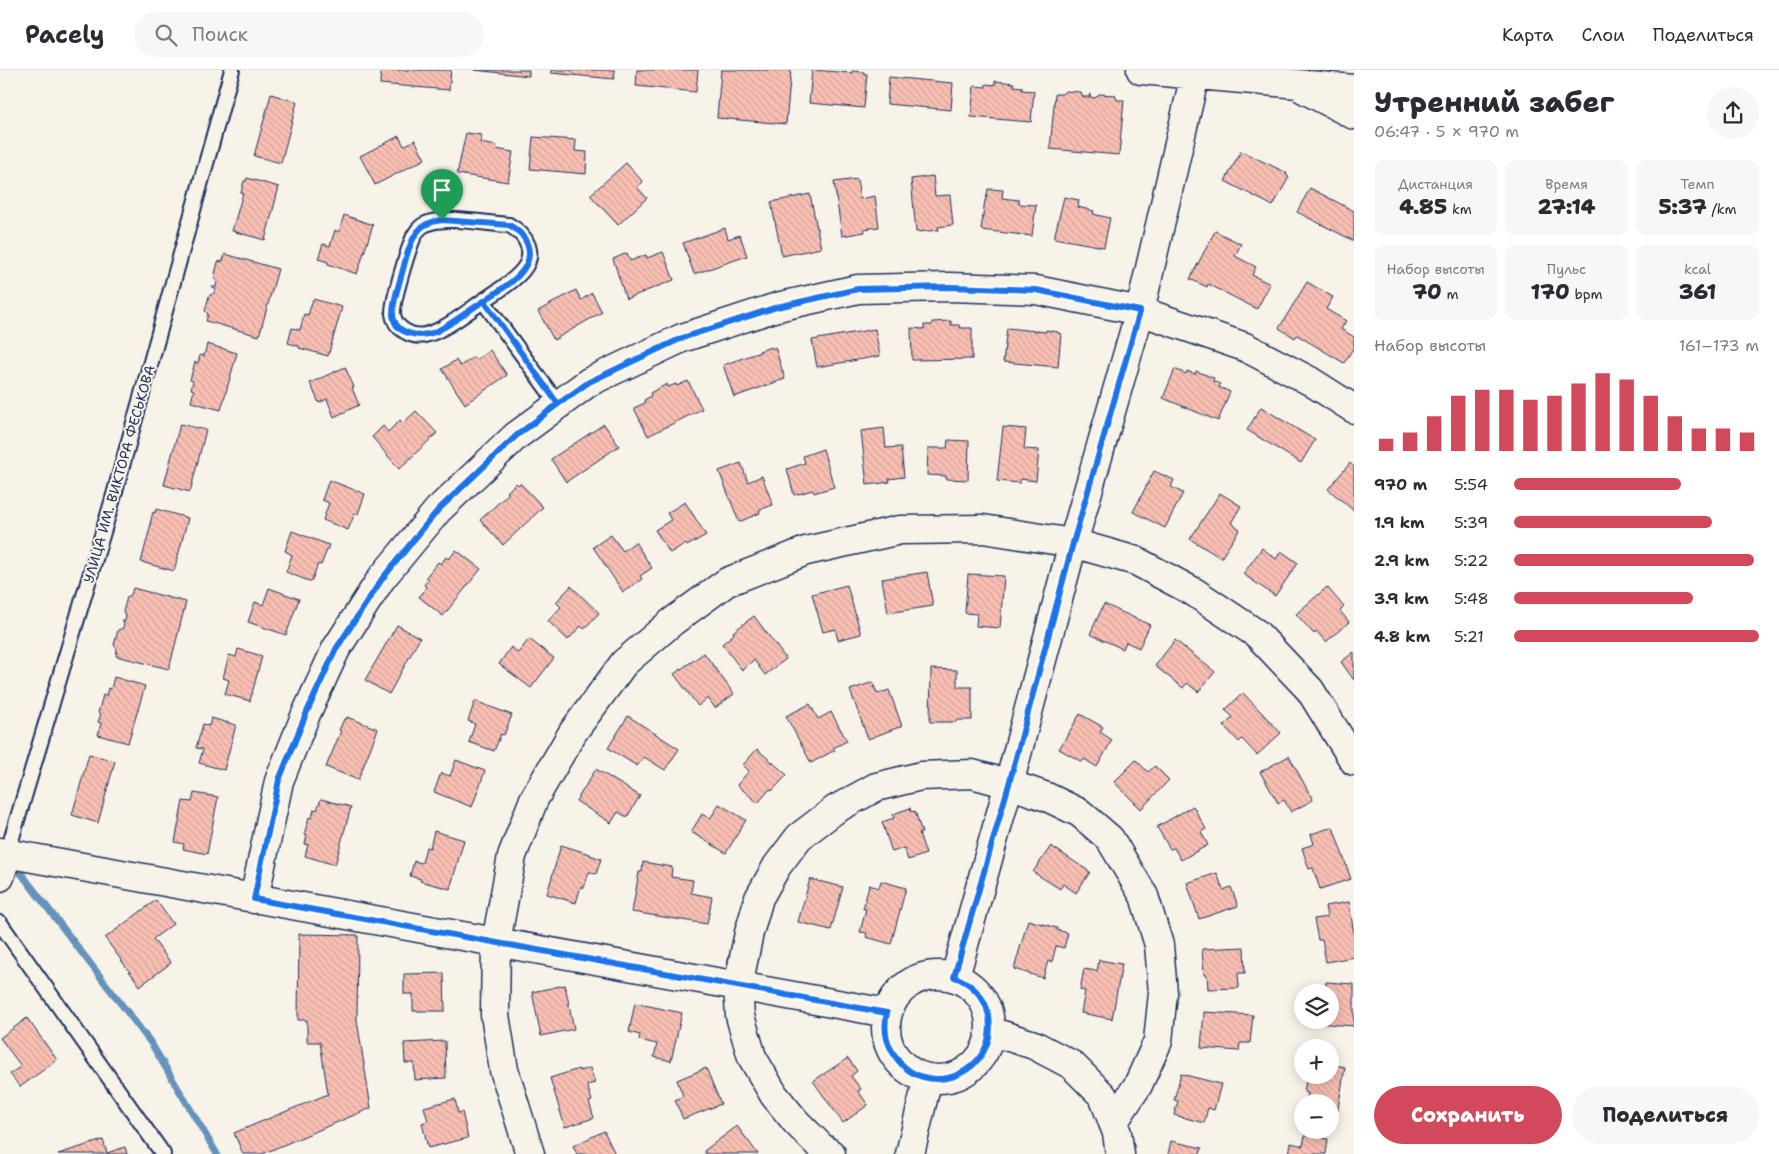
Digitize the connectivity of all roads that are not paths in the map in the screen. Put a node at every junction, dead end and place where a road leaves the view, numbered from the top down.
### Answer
1 (232, 70) edge
2 (1141, 70) edge
3 (1195, 75) junction
4 (1294, 84) junction
5 (1354, 89) edge
6 (1354, 115) edge
7 (484, 301) junction
8 (1140, 311) junction
9 (558, 404) junction
10 (1354, 409) edge
11 (1073, 543) junction
12 (1354, 761) edge
13 (1009, 784) junction
14 (2, 861) edge
15 (254, 899) junction
16 (0, 923) edge
17 (496, 942) junction
18 (954, 977) junction
19 (738, 986) junction
20 (887, 1013) junction
21 (990, 1031) junction
22 (928, 1078) junction
23 (1113, 1123) junction
24 (163, 1154) edge
25 (530, 1154) edge
26 (830, 1154) edge
27 (910, 1154) edge
28 (1120, 1154) edge

1 - 14 lane, УЛИЦА ИМ. ВИКТОРА ФЕСЬКОВА
2 - 3 street
3 - 4 street
3 - 8 street
4 - 5 street
4 - 6 street
7 - 7 lane
7 - 9 lane
8 - 9 street
8 - 10 street
8 - 11 street
9 - 15 street
11 - 12 street
11 - 13 street
11 - 17 street
13 - 18 street
13 - 19 street
13 - 23 street
14 - 15 street
15 - 17 street
16 - 24 lane
17 - 19 street
17 - 25 street
18 - 20 street
18 - 21 street
19 - 20 street
19 - 26 street
20 - 22 street
21 - 22 street
21 - 23 street
22 - 27 street
23 - 28 street

